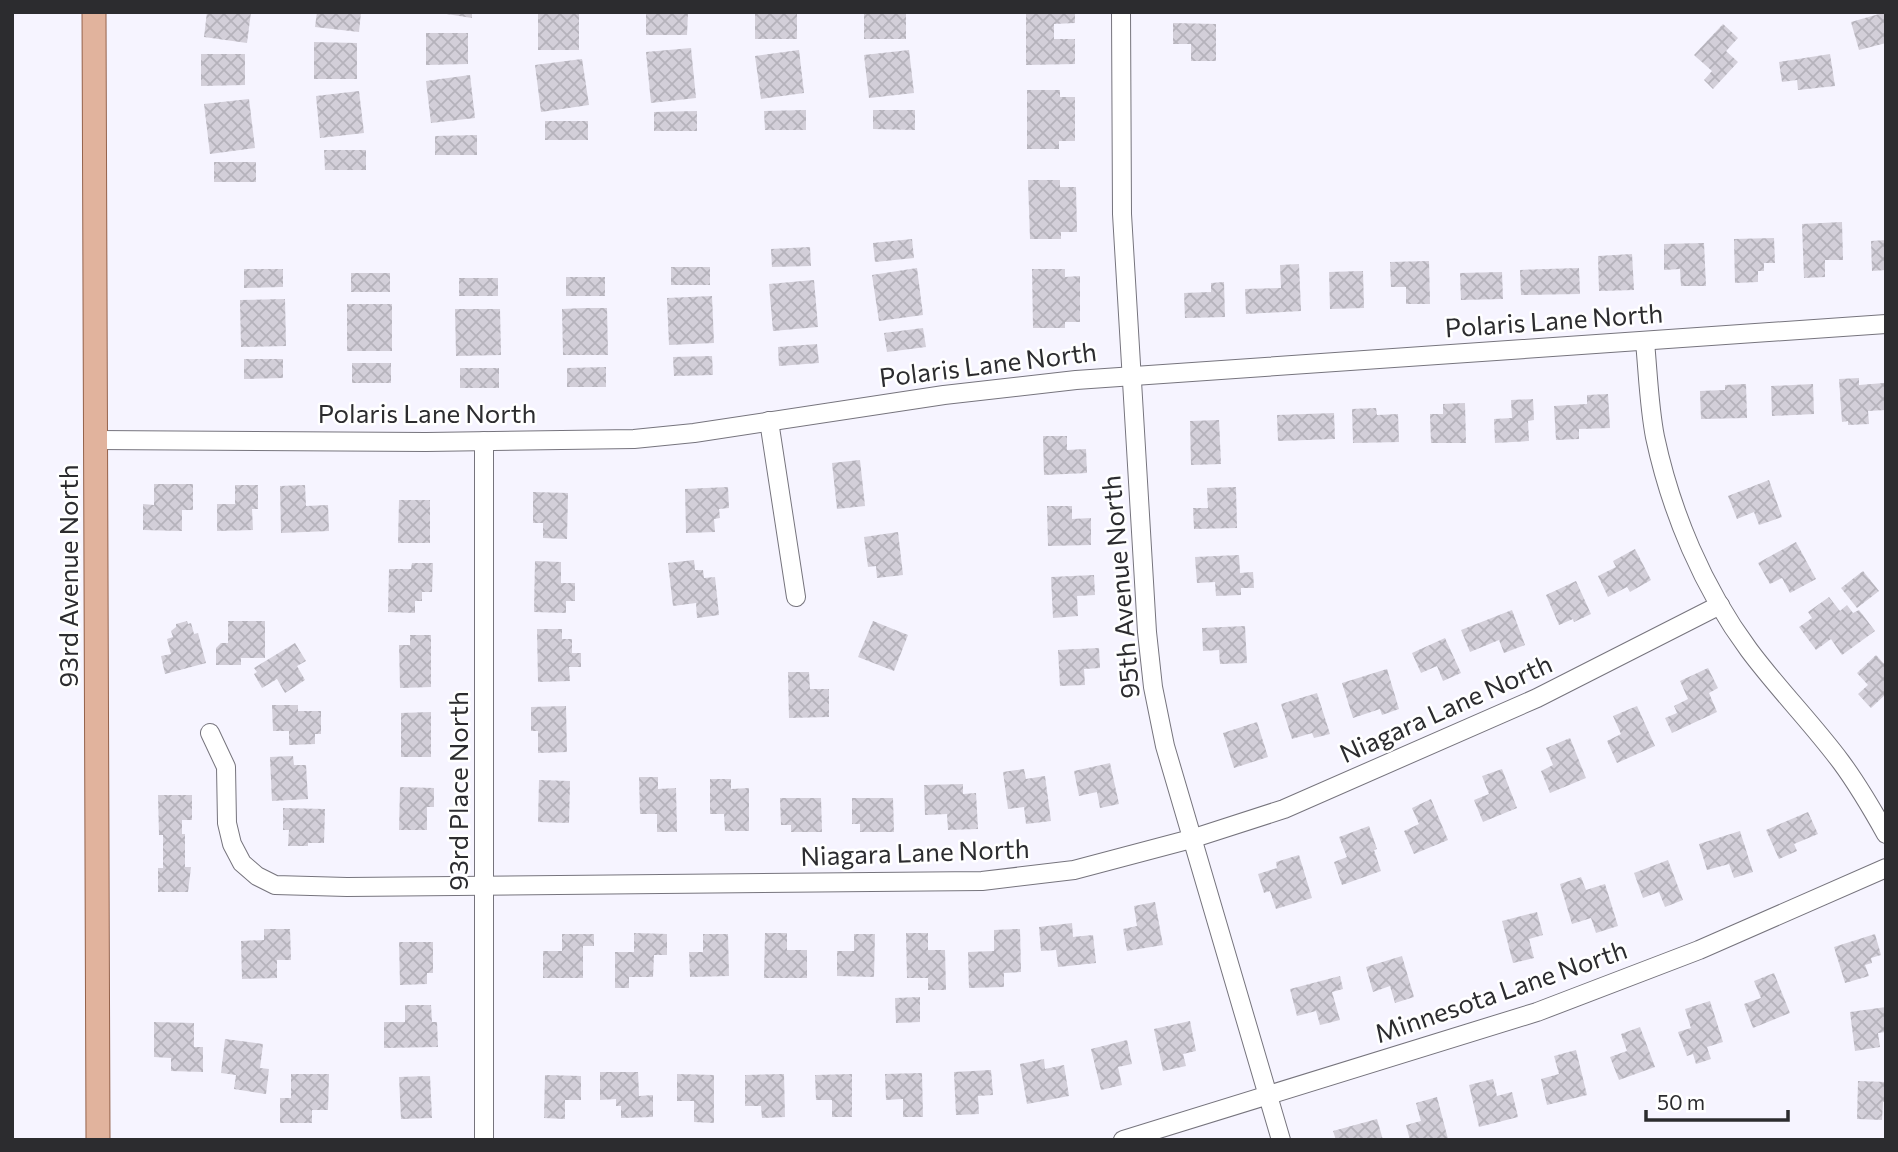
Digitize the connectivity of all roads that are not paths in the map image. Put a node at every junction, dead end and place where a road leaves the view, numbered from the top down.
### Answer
1 (94, 12) edge
2 (1121, 12) edge
3 (1886, 324) edge
4 (1645, 342) junction
5 (1132, 376) junction
6 (769, 421) junction
7 (97, 440) junction
8 (484, 441) junction
9 (796, 597) dead end
10 (1720, 605) junction
11 (210, 733) dead end
12 (1886, 834) edge
13 (1191, 839) junction
14 (1886, 868) edge
15 (485, 885) junction
16 (1269, 1096) junction
17 (98, 1140) edge
18 (484, 1140) edge
19 (1123, 1140) edge
20 (1281, 1140) edge

1 - 7 main road, 93rd Avenue North
2 - 5 street, 95th Avenue North
3 - 4 street, Polaris Lane North
4 - 5 street, Polaris Lane North
4 - 10 street
5 - 6 street, Polaris Lane North
5 - 13 street, 95th Avenue North
6 - 8 street, Polaris Lane North
6 - 9 street
7 - 8 street, Polaris Lane North
7 - 17 main road, 93rd Avenue North
8 - 15 street, 93rd Place North
10 - 12 street
10 - 13 street, Niagara Lane North
11 - 15 street, Niagara Lane North
13 - 15 street, Niagara Lane North
13 - 16 street, 95th Avenue North
14 - 16 street, Minnesota Lane North
15 - 18 street, 93rd Place North
16 - 19 street, Minnesota Lane North
16 - 20 street, 95th Avenue North

